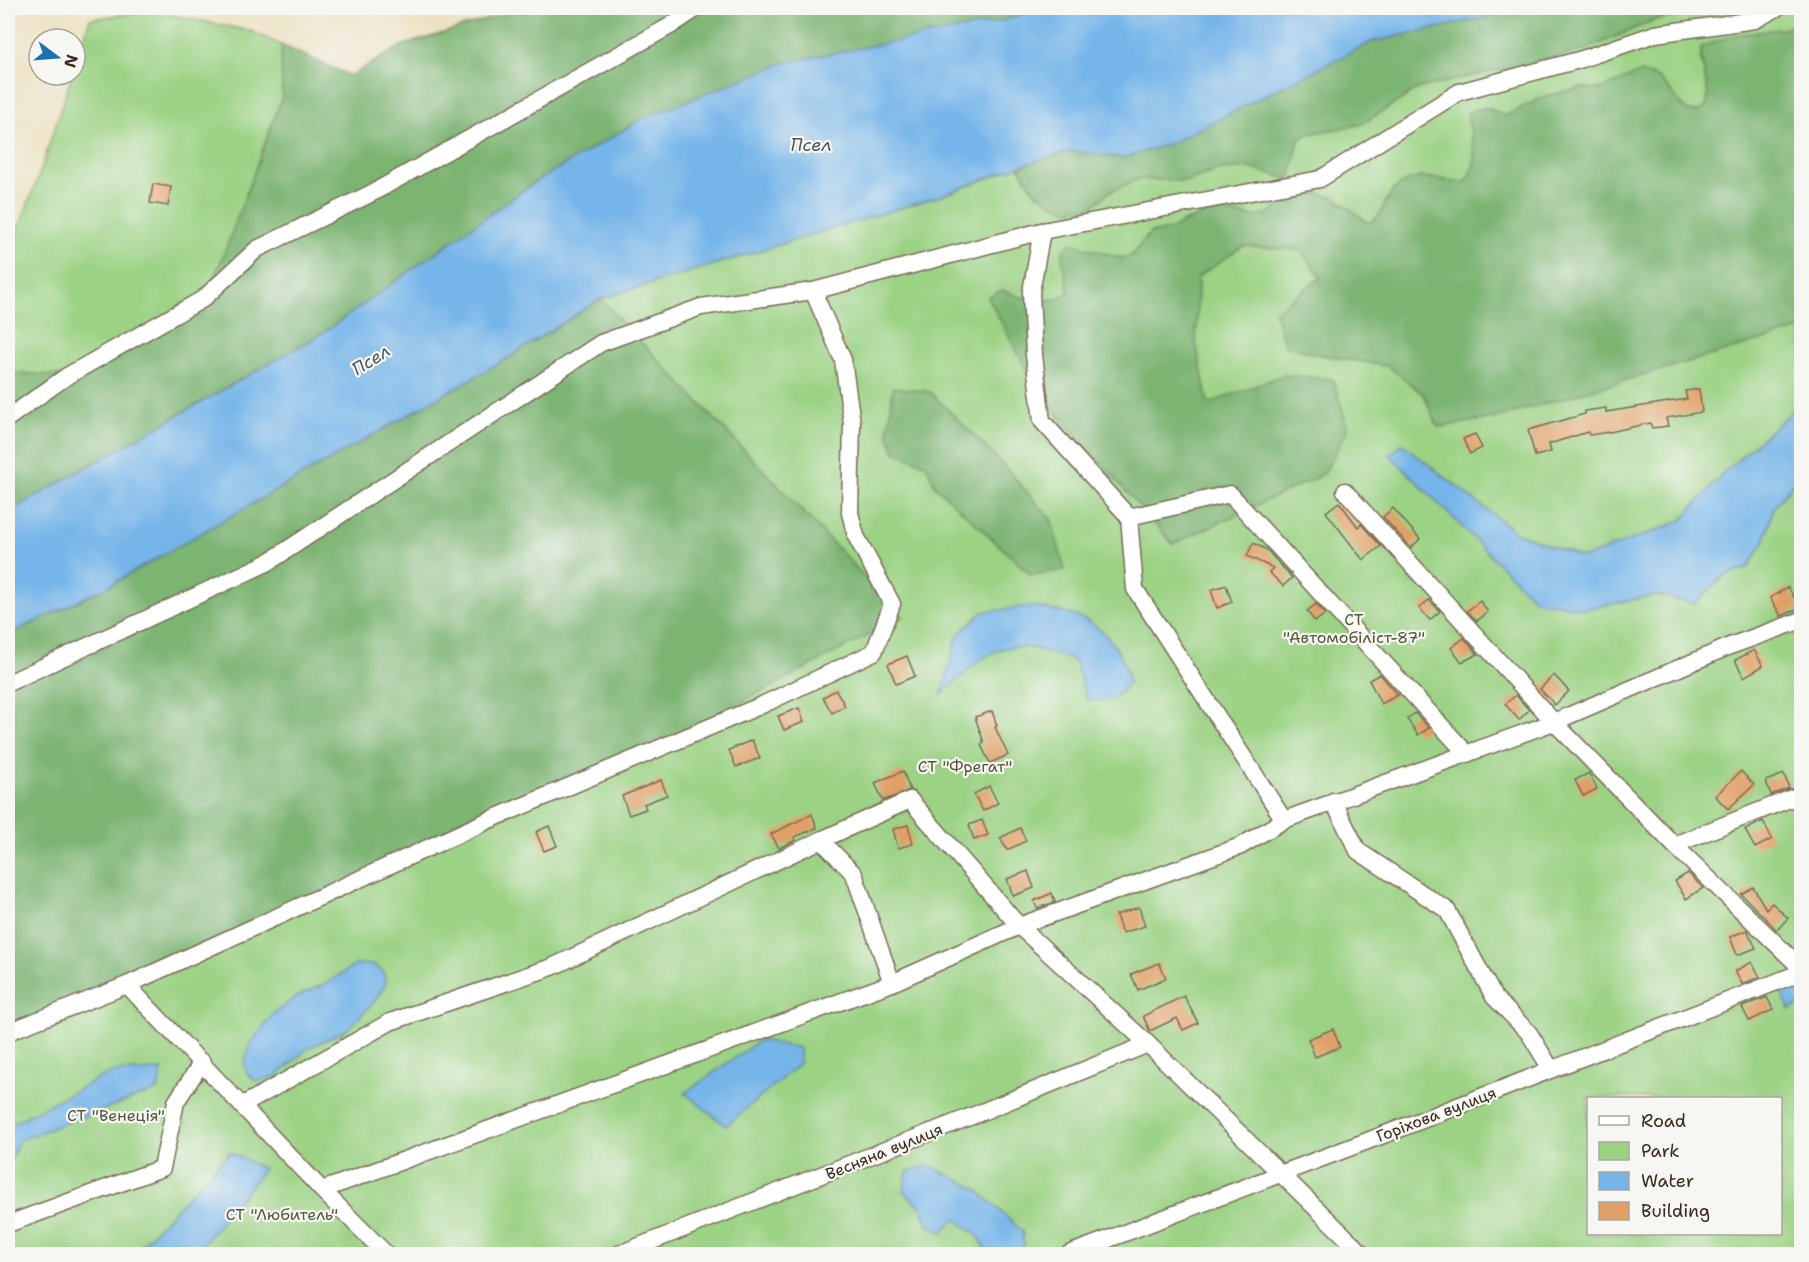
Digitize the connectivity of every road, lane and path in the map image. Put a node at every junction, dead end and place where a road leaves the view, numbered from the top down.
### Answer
1 (697, 8) edge
2 (1777, 8) edge
3 (1042, 231) junction
4 (813, 291) junction
5 (8, 418) edge
6 (1345, 490) dead end
7 (1129, 517) junction
8 (1802, 620) edge
9 (8, 682) edge
10 (1554, 722) junction
11 (1467, 754) junction
12 (1802, 794) edge
13 (1334, 801) junction
14 (1284, 820) junction
15 (821, 840) junction
16 (1674, 845) junction
17 (1019, 926) junction
18 (1802, 970) edge
19 (892, 983) junction
20 (127, 985) junction
21 (8, 1032) edge
22 (1148, 1044) junction
23 (202, 1062) junction
24 (1551, 1069) junction
25 (243, 1105) junction
26 (1279, 1174) junction
27 (322, 1190) junction
28 (8, 1224) edge
29 (386, 1254) edge
30 (619, 1254) edge
31 (1069, 1254) edge
32 (1363, 1254) edge

1 - 5 street
2 - 3 street
3 - 4 street
3 - 7 street
4 - 9 street
4 - 20 street
6 - 10 street
7 - 11 street
7 - 14 street
8 - 10 street
10 - 11 street
10 - 16 street
11 - 13 street
12 - 16 street
13 - 14 street
13 - 24 street
14 - 17 street
15 - 17 street
15 - 19 street
15 - 25 street
16 - 18 street
17 - 19 street
17 - 22 street
18 - 24 street, Горіхова вулиця
19 - 27 street
20 - 21 street
20 - 23 street
22 - 26 street
22 - 30 street, Весняна вулиця
23 - 25 street
23 - 28 street
24 - 26 street, Горіхова вулиця
25 - 27 street
26 - 31 street, Горіхова вулиця
26 - 32 street
27 - 29 street

